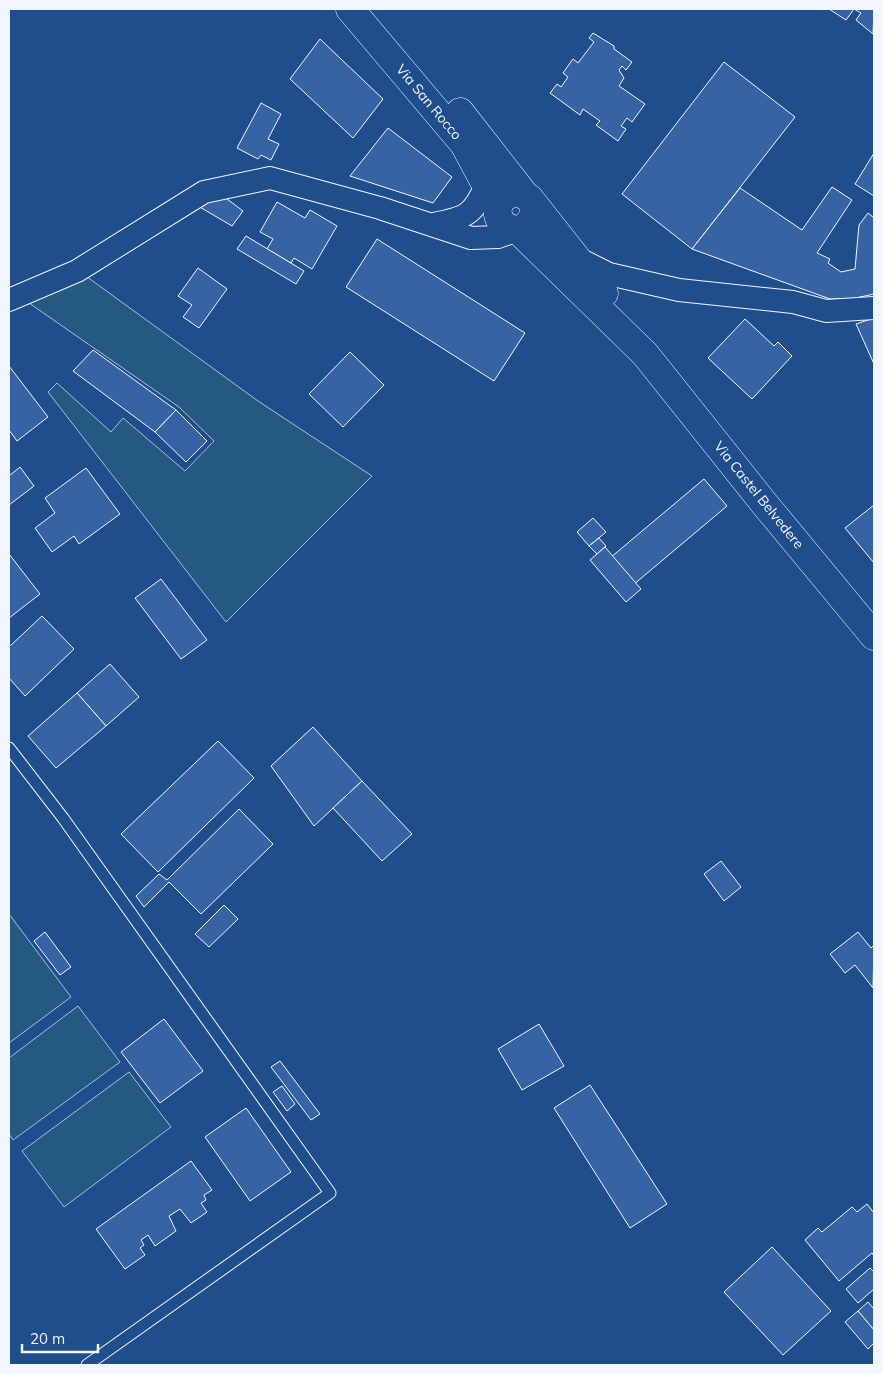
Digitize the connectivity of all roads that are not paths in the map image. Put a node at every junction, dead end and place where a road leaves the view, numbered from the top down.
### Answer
1 (350, 9) edge
2 (374, 9) edge
3 (511, 196) junction
4 (432, 224) junction
5 (518, 230) junction
6 (576, 258) junction
7 (9, 300) edge
8 (874, 308) edge
9 (645, 354) junction
10 (874, 636) edge
11 (9, 748) edge
12 (87, 1365) edge

1 - 3 street, Via San Rocco
2 - 3 street
3 - 4 street
3 - 5 street
3 - 6 street, Via San Rocco
4 - 5 street
4 - 7 street
5 - 9 street
6 - 8 street
6 - 9 street, Via San Rocco
9 - 10 street, Via Castel Belvedere
11 - 12 lane

